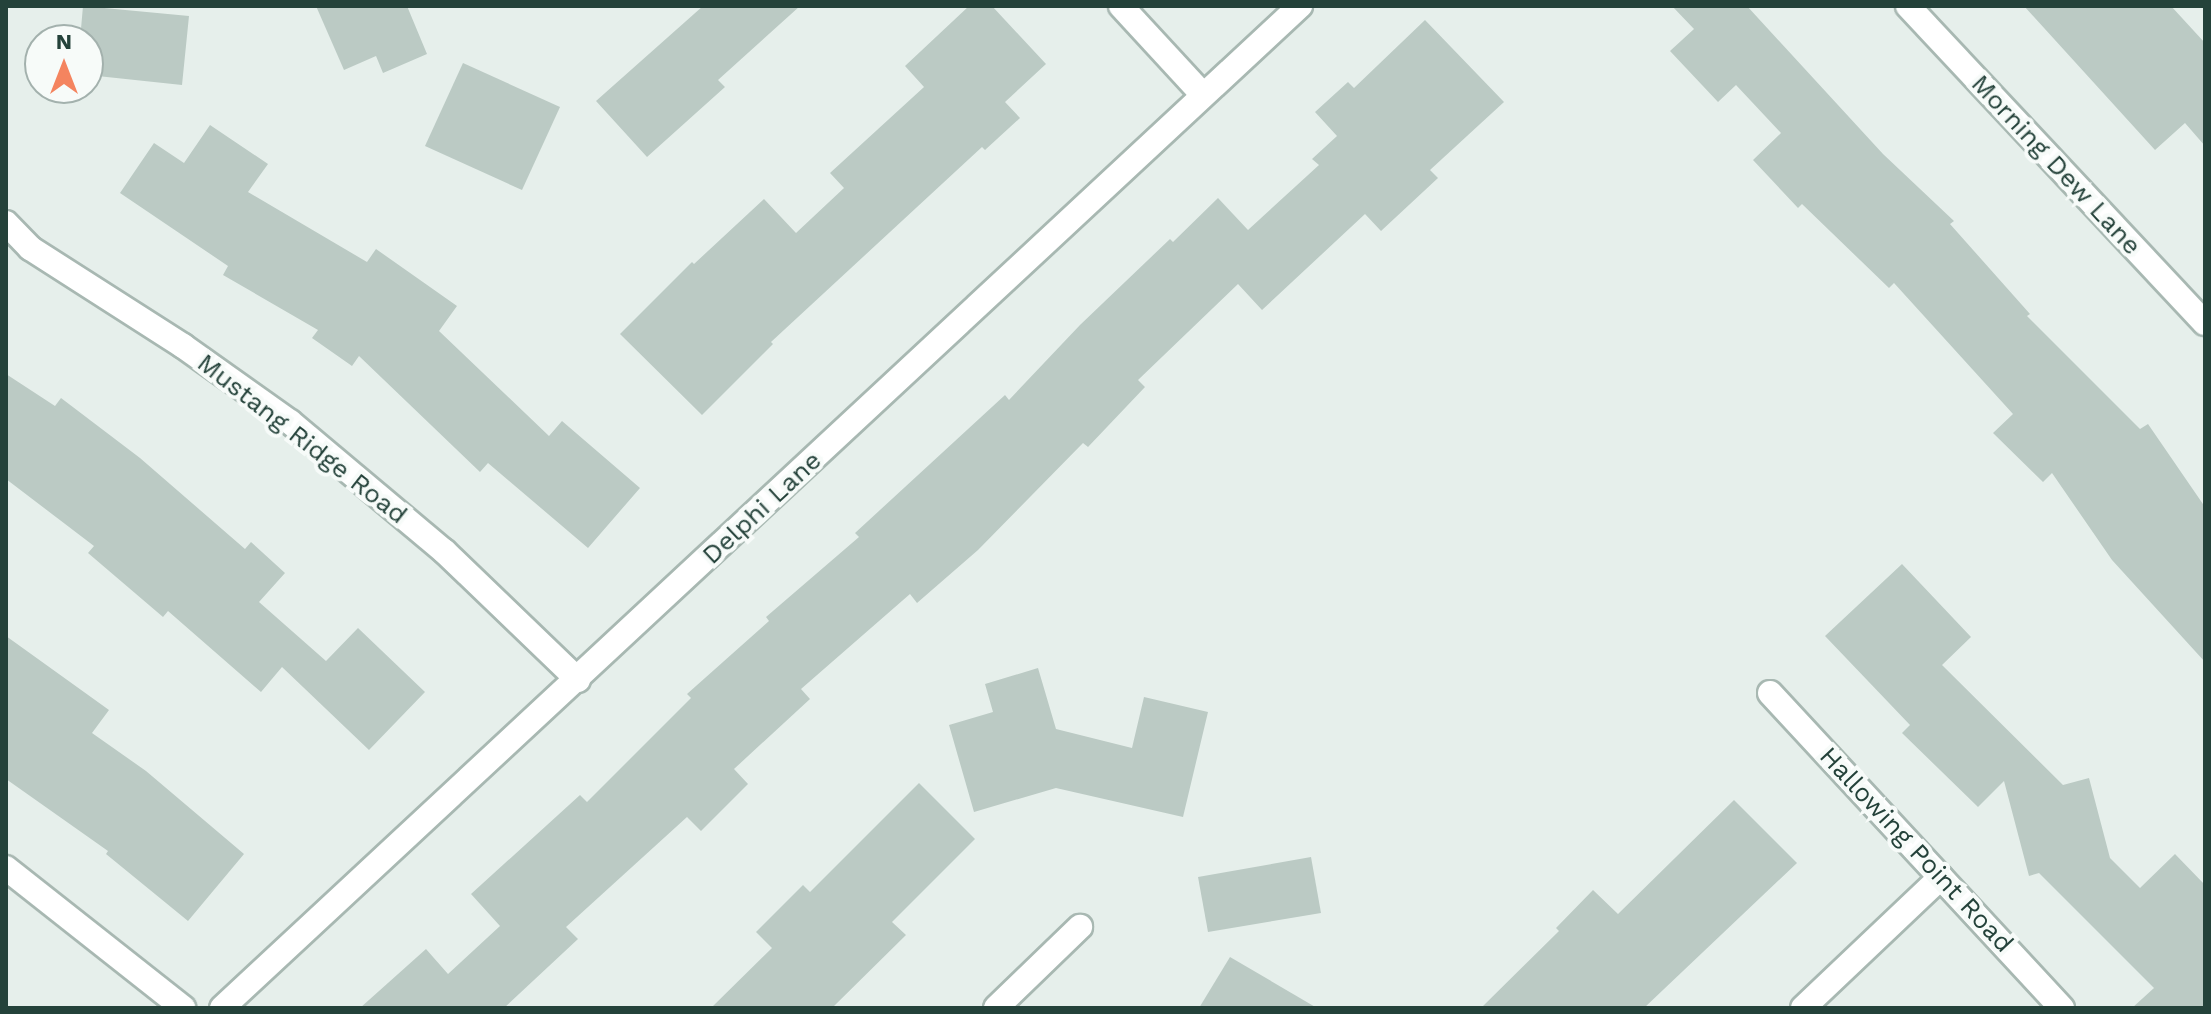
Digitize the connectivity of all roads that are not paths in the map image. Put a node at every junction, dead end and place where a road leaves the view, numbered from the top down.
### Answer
1 (1121, 6) edge
2 (1300, 6) edge
3 (1908, 6) edge
4 (1203, 95) junction
5 (6, 223) edge
6 (2205, 323) edge
7 (578, 680) junction
8 (1770, 693) dead end
9 (6, 868) edge
10 (1941, 877) junction
11 (1080, 927) dead end
12 (183, 1008) edge
13 (222, 1008) edge
14 (996, 1008) edge
15 (1803, 1008) edge
16 (2062, 1008) edge

1 - 4 street
2 - 4 street, Delphi Lane
3 - 6 street, Morning Dew Lane
4 - 7 street, Delphi Lane
5 - 7 street, Mustang Ridge Road
7 - 13 street, Delphi Lane
8 - 10 street, Hallowing Point Road
9 - 12 street
10 - 15 street
10 - 16 street, Hallowing Point Road
11 - 14 street

